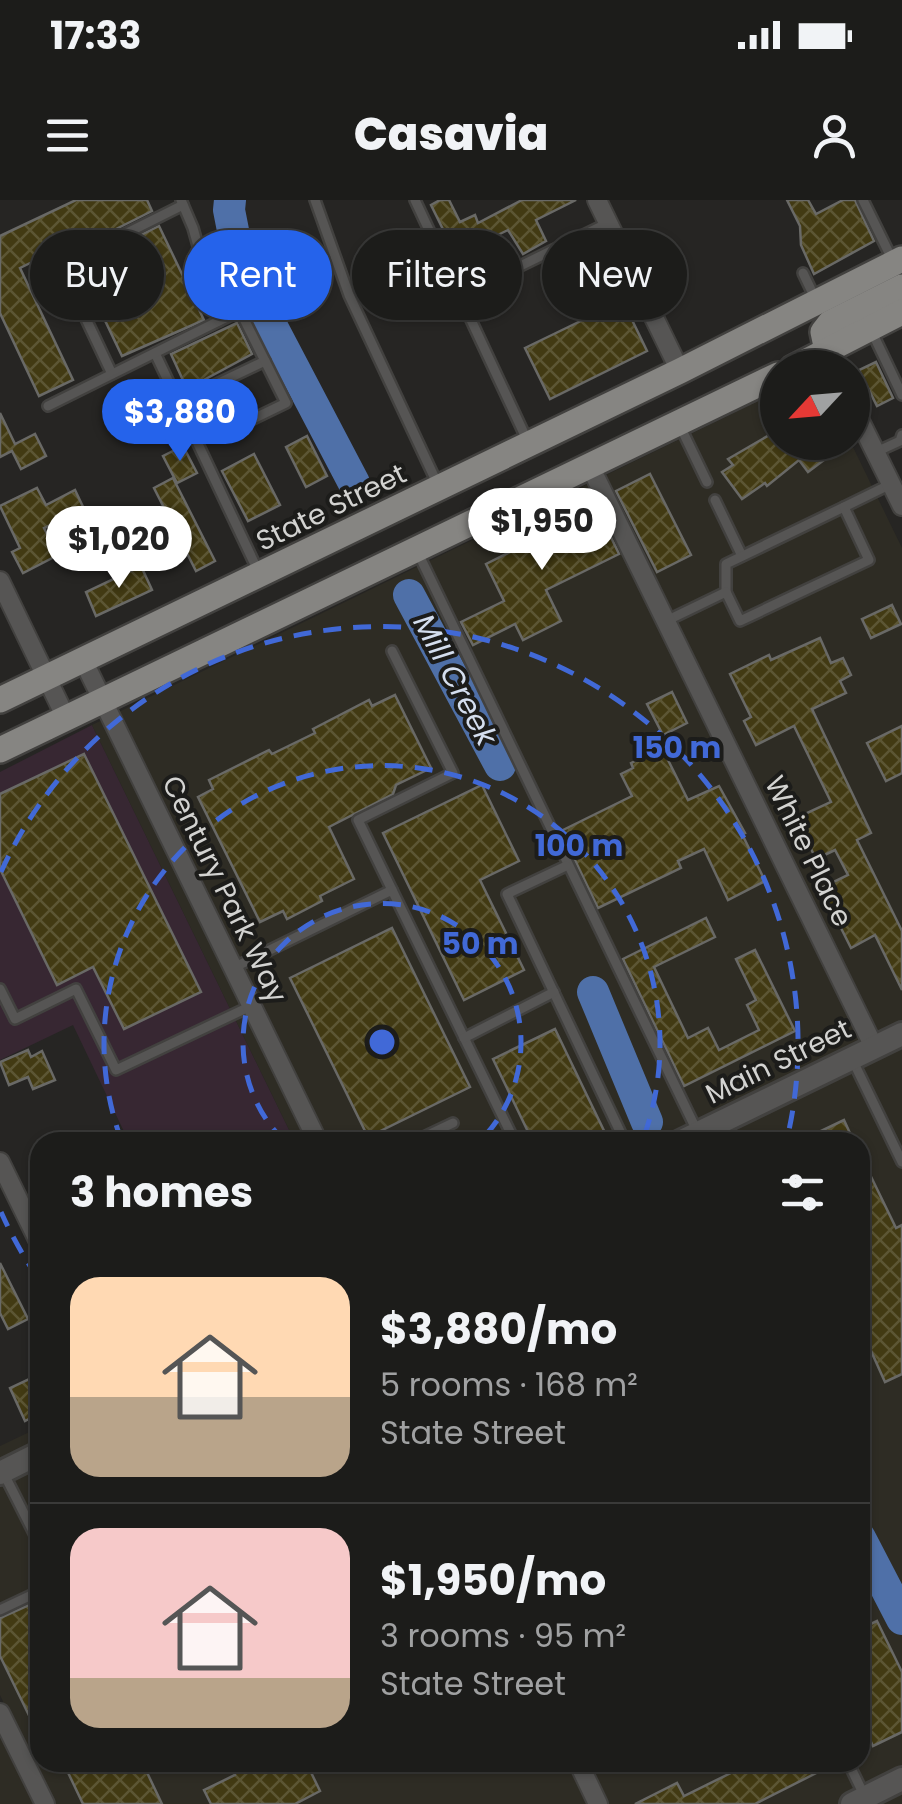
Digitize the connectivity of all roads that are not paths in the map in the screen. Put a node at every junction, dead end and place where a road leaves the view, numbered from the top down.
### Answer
1 (316, 200) edge
2 (415, 200) edge
3 (597, 200) edge
4 (863, 200) edge
5 (182, 202) edge
6 (608, 223) junction
7 (430, 230) edge
8 (522, 265) edge
9 (899, 270) edge
10 (803, 273) dead end
11 (817, 302) junction
12 (902, 312) edge
13 (472, 320) edge
14 (220, 321) junction
15 (870, 328) junction
16 (828, 350) edge
17 (842, 350) edge
18 (155, 352) junction
19 (266, 360) junction
20 (680, 371) junction
21 (112, 374) junction
22 (760, 383) edge
23 (902, 395) edge
24 (179, 402) junction
25 (48, 406) dead end
26 (678, 422) junction
27 (902, 435) edge
28 (216, 438) dead end
29 (870, 440) edge
30 (529, 444) junction
31 (876, 452) junction
32 (589, 464) junction
33 (707, 482) dead end
34 (891, 484) junction
35 (440, 488) junction
36 (716, 500) dead end
37 (844, 506) junction
38 (902, 506) edge
39 (415, 548) junction
40 (742, 556) junction
41 (260, 575) junction
42 (0, 582) edge
43 (726, 592) junction
44 (666, 621) junction
45 (392, 651) dead end
46 (83, 660) junction
47 (47, 678) junction
48 (0, 700) edge
49 (102, 700) junction
50 (66, 718) junction
51 (0, 750) edge
52 (566, 866) junction
53 (392, 890) junction
54 (233, 968) junction
55 (0, 990) edge
56 (554, 992) junction
57 (251, 1006) junction
58 (902, 1034) edge
59 (464, 1038) junction
60 (874, 1047) junction
61 (851, 1058) junction
62 (453, 1123) dead end
63 (313, 1132) edge
64 (435, 1132) edge
65 (510, 1132) edge
66 (620, 1132) edge
67 (686, 1132) edge
68 (701, 1132) edge
69 (0, 1162) edge
70 (902, 1162) edge
71 (30, 1224) edge
72 (30, 1459) edge
73 (1, 1472) edge
74 (30, 1526) edge
75 (30, 1595) edge
76 (2, 1605) edge
77 (0, 1712) edge
78 (583, 1772) edge
79 (851, 1772) edge
80 (902, 1780) edge
81 (858, 1801) edge
82 (44, 1804) edge
83 (598, 1804) edge

1 - 35 lane
2 - 7 lane
3 - 6 street
4 - 9 lane
5 - 14 lane
5 - 21 lane
6 - 8 lane
6 - 20 street
9 - 11 main road, State Street
9 - 16 main road
10 - 11 lane
11 - 20 main road, State Street
12 - 15 main road
13 - 30 lane
14 - 18 lane
14 - 19 lane
15 - 17 main road
15 - 23 lane
18 - 21 lane
18 - 24 lane
19 - 24 lane
19 - 28 lane
20 - 30 main road, State Street
21 - 25 lane
22 - 26 main road
24 - 41 lane
26 - 32 main road
26 - 33 lane
27 - 31 lane
29 - 31 street
30 - 35 main road, State Street
31 - 34 street
32 - 39 main road
32 - 44 street, White Place
34 - 37 lane
34 - 38 street
35 - 41 main road, State Street
36 - 40 lane
37 - 40 lane
37 - 43 lane
39 - 49 main road
39 - 52 lane
40 - 43 lane
41 - 46 main road, State Street
42 - 47 street
43 - 44 lane
44 - 60 street, White Place
45 - 53 lane
46 - 47 main road, State Street
46 - 49 street, Century Park Way
47 - 48 main road, State Street
47 - 50 street
49 - 50 main road
49 - 54 street, Century Park Way
50 - 51 main road
52 - 56 lane
52 - 67 lane
53 - 54 lane
53 - 59 lane
54 - 57 street, Century Park Way
55 - 57 lane
56 - 59 lane
56 - 66 lane
57 - 63 street, Century Park Way
58 - 60 street, Main Street
59 - 65 lane
60 - 61 street, Main Street
61 - 68 street, Main Street
61 - 70 lane
62 - 64 lane
69 - 71 street
72 - 73 street
73 - 74 lane
75 - 76 lane
77 - 82 street
78 - 83 street
79 - 81 lane
80 - 81 street

